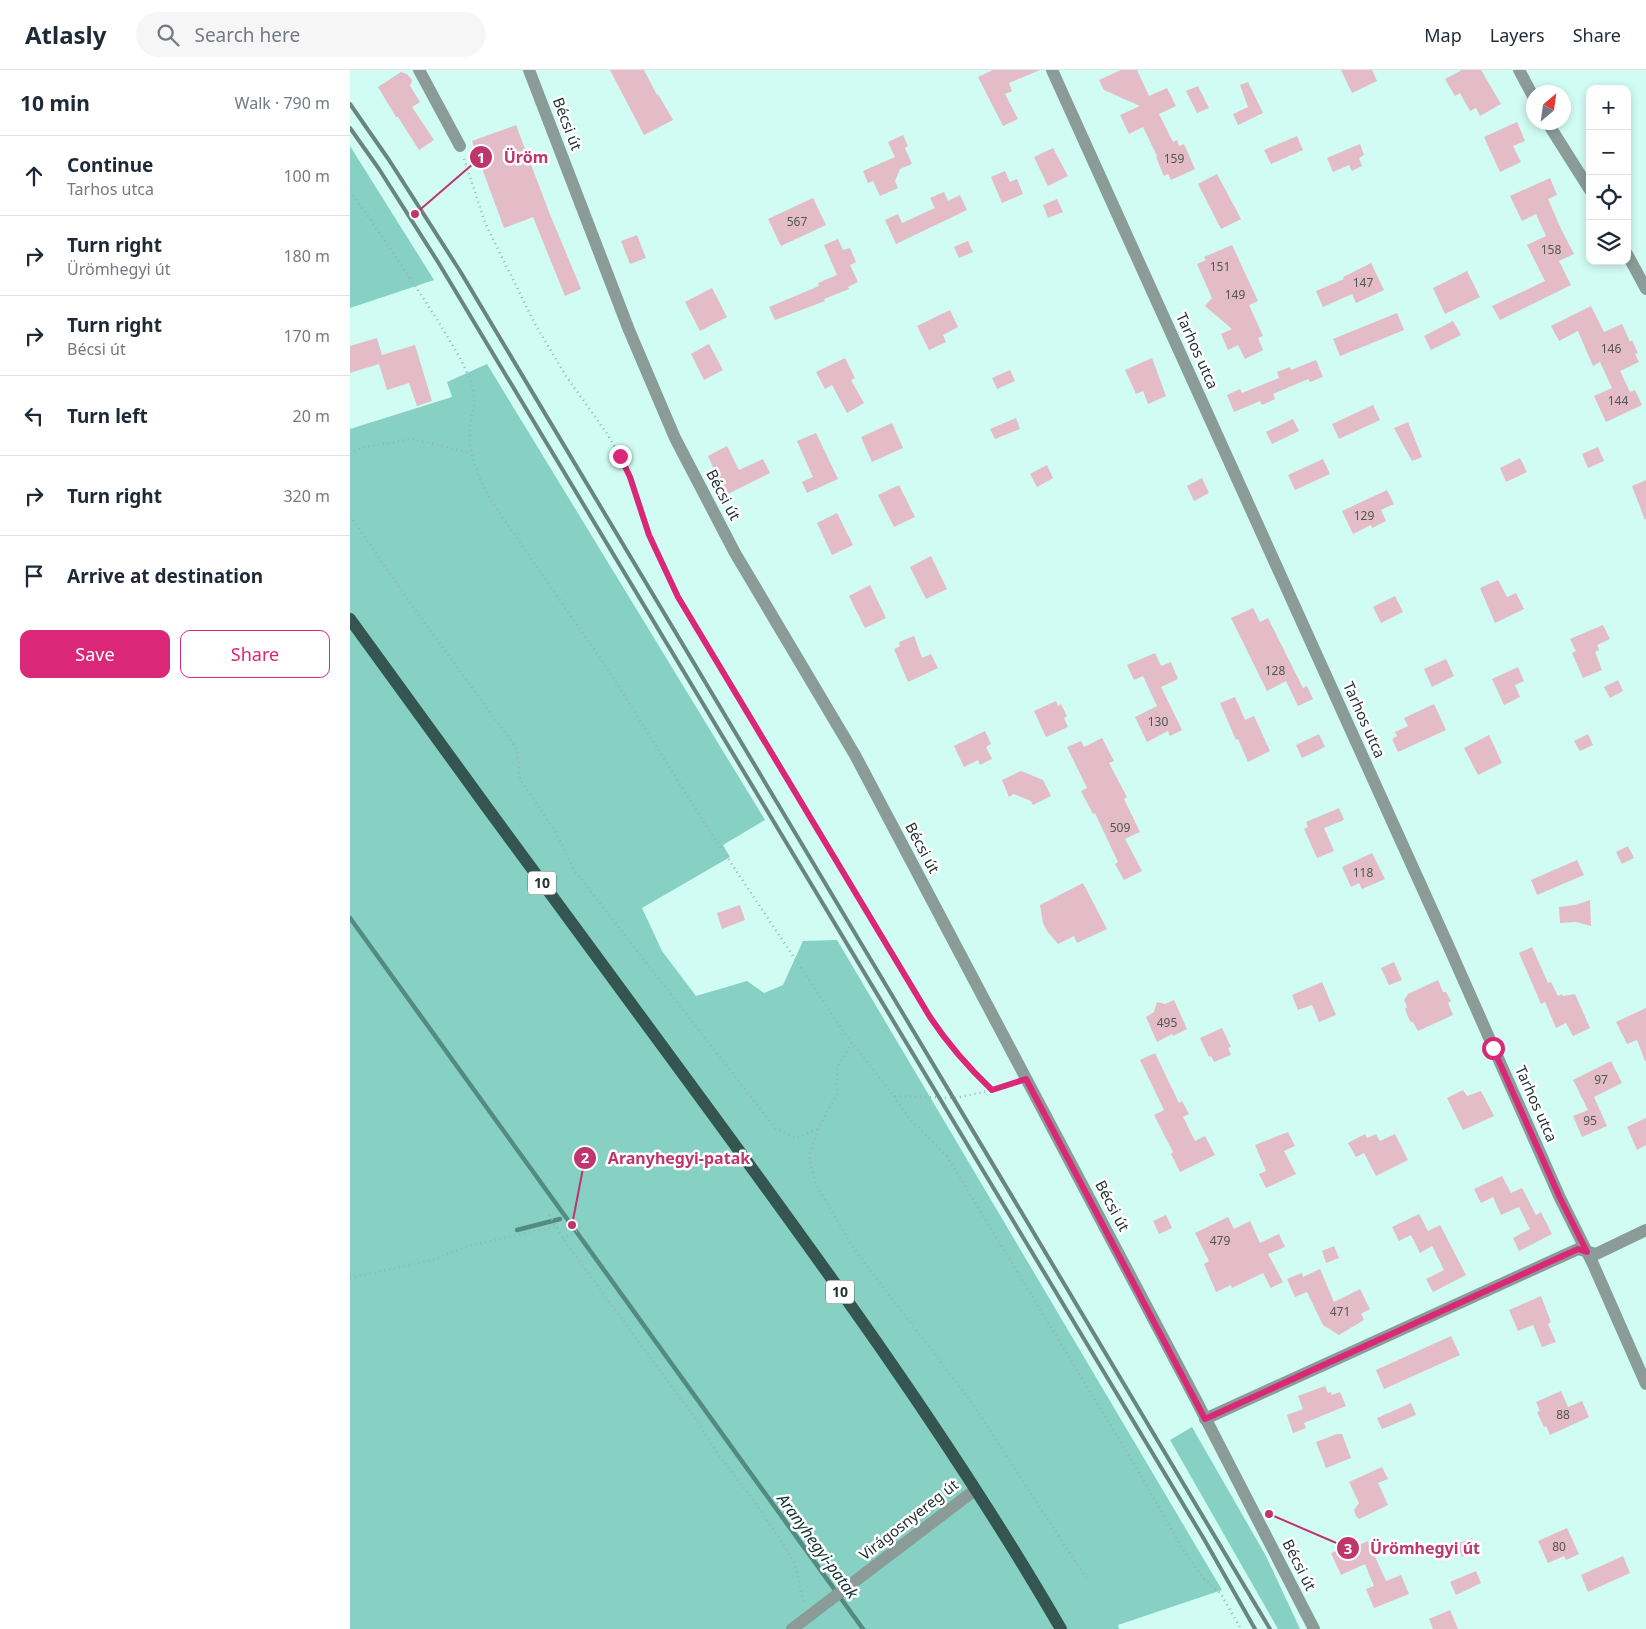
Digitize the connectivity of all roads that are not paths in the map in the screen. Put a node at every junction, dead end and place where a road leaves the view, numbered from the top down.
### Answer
1 (419, 70) edge
2 (529, 70) edge
3 (1052, 70) edge
4 (1519, 70) edge
5 (1527, 85) edge
6 (1552, 130) edge
7 (460, 146) road end
8 (1586, 184) edge
9 (1631, 261) edge
10 (1646, 289) edge
11 (350, 618) edge
12 (1646, 1230) edge
13 (1587, 1252) junction
14 (1646, 1384) edge
15 (1205, 1419) junction
16 (975, 1490) junction
17 (792, 1629) edge
18 (1061, 1629) edge
19 (1314, 1629) edge

1 - 7 street
2 - 15 street, Bécsi út
3 - 13 street, Tarhos utca
4 - 5 street
6 - 8 street
9 - 10 street
11 - 16 main road, 10
12 - 13 street
13 - 14 street, Tarhos utca
13 - 15 street
15 - 19 street, Bécsi út
16 - 17 street, Virágosnyereg út
16 - 18 main road, 10

